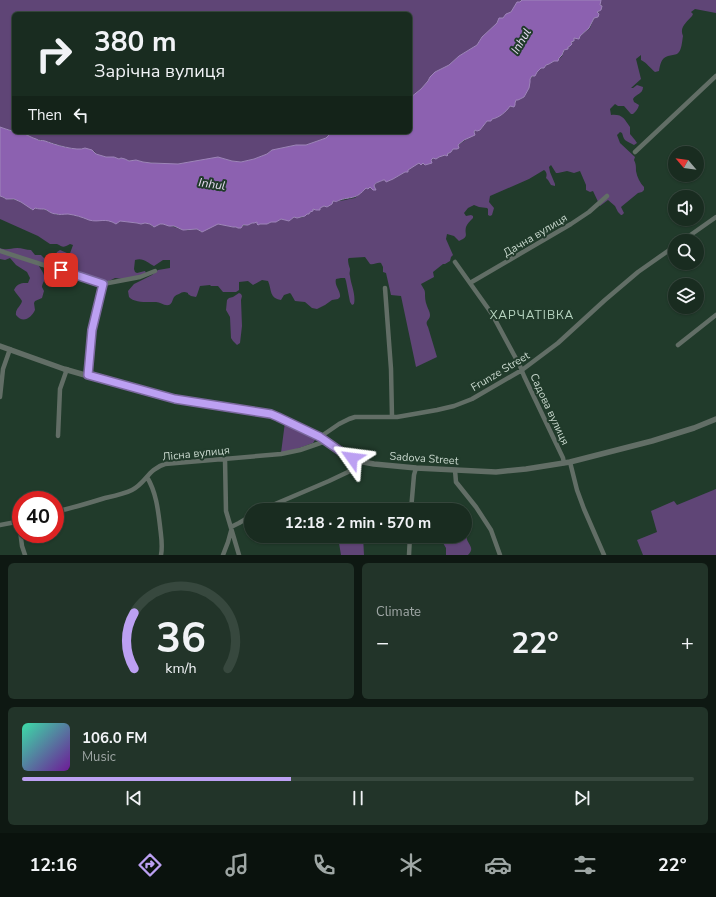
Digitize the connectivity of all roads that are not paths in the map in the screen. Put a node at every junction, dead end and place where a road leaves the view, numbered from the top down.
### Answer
1 (716, 76) edge
2 (635, 152) dead end
3 (607, 196) dead end
4 (716, 217) edge
5 (692, 234) edge
6 (0, 251) edge
7 (668, 251) edge
8 (455, 262) dead end
9 (155, 271) dead end
10 (470, 283) junction
11 (103, 284) junction
12 (385, 288) dead end
13 (716, 315) edge
14 (678, 345) dead end
15 (0, 346) edge
16 (10, 349) junction
17 (66, 369) junction
18 (522, 370) junction
19 (88, 375) junction
20 (0, 397) edge
21 (392, 417) junction
22 (716, 419) edge
23 (58, 436) dead end
24 (320, 437) junction
25 (326, 441) junction
26 (225, 459) junction
27 (363, 462) junction
28 (567, 463) junction
29 (416, 468) junction
30 (455, 470) junction
31 (147, 477) junction
32 (277, 503) edge
33 (412, 503) edge
34 (64, 510) edge
35 (244, 520) edge
36 (12, 523) edge
37 (0, 525) edge
38 (231, 527) junction
39 (22, 543) edge
40 (410, 543) edge
41 (25, 555) edge
42 (161, 555) edge
43 (223, 555) edge
44 (239, 555) edge
45 (410, 555) edge
46 (500, 555) edge
47 (604, 555) edge

1 - 2 street
3 - 10 street, Дачна вулиця
4 - 5 street
6 - 11 street
7 - 18 street, Frunze Street
8 - 10 street, Садова вулиця
9 - 11 street
10 - 18 street, Садова вулиця
11 - 19 street
12 - 21 street
13 - 14 street
15 - 16 street, Sadova Street
16 - 17 street, Sadova Street
16 - 20 street
17 - 19 street, Sadova Street
17 - 23 street
18 - 21 street, Frunze Street
18 - 28 street, Садова вулиця
19 - 24 street, Sadova Street
21 - 24 street, Frunze Street
22 - 28 street, Sadova Street
24 - 25 street, Sadova Street
25 - 26 street, Лісна вулиця
25 - 27 street, Sadova Street
26 - 31 street, Лісна вулиця
26 - 38 street
27 - 29 street, Sadova Street
27 - 32 street
28 - 30 street, Sadova Street
28 - 47 street, Садова вулиця
29 - 30 street, Sadova Street
29 - 33 street
30 - 46 street
31 - 34 street, Лісна вулиця
31 - 42 street
35 - 38 street
36 - 37 street
38 - 43 street
38 - 44 street
39 - 41 street
40 - 45 street

